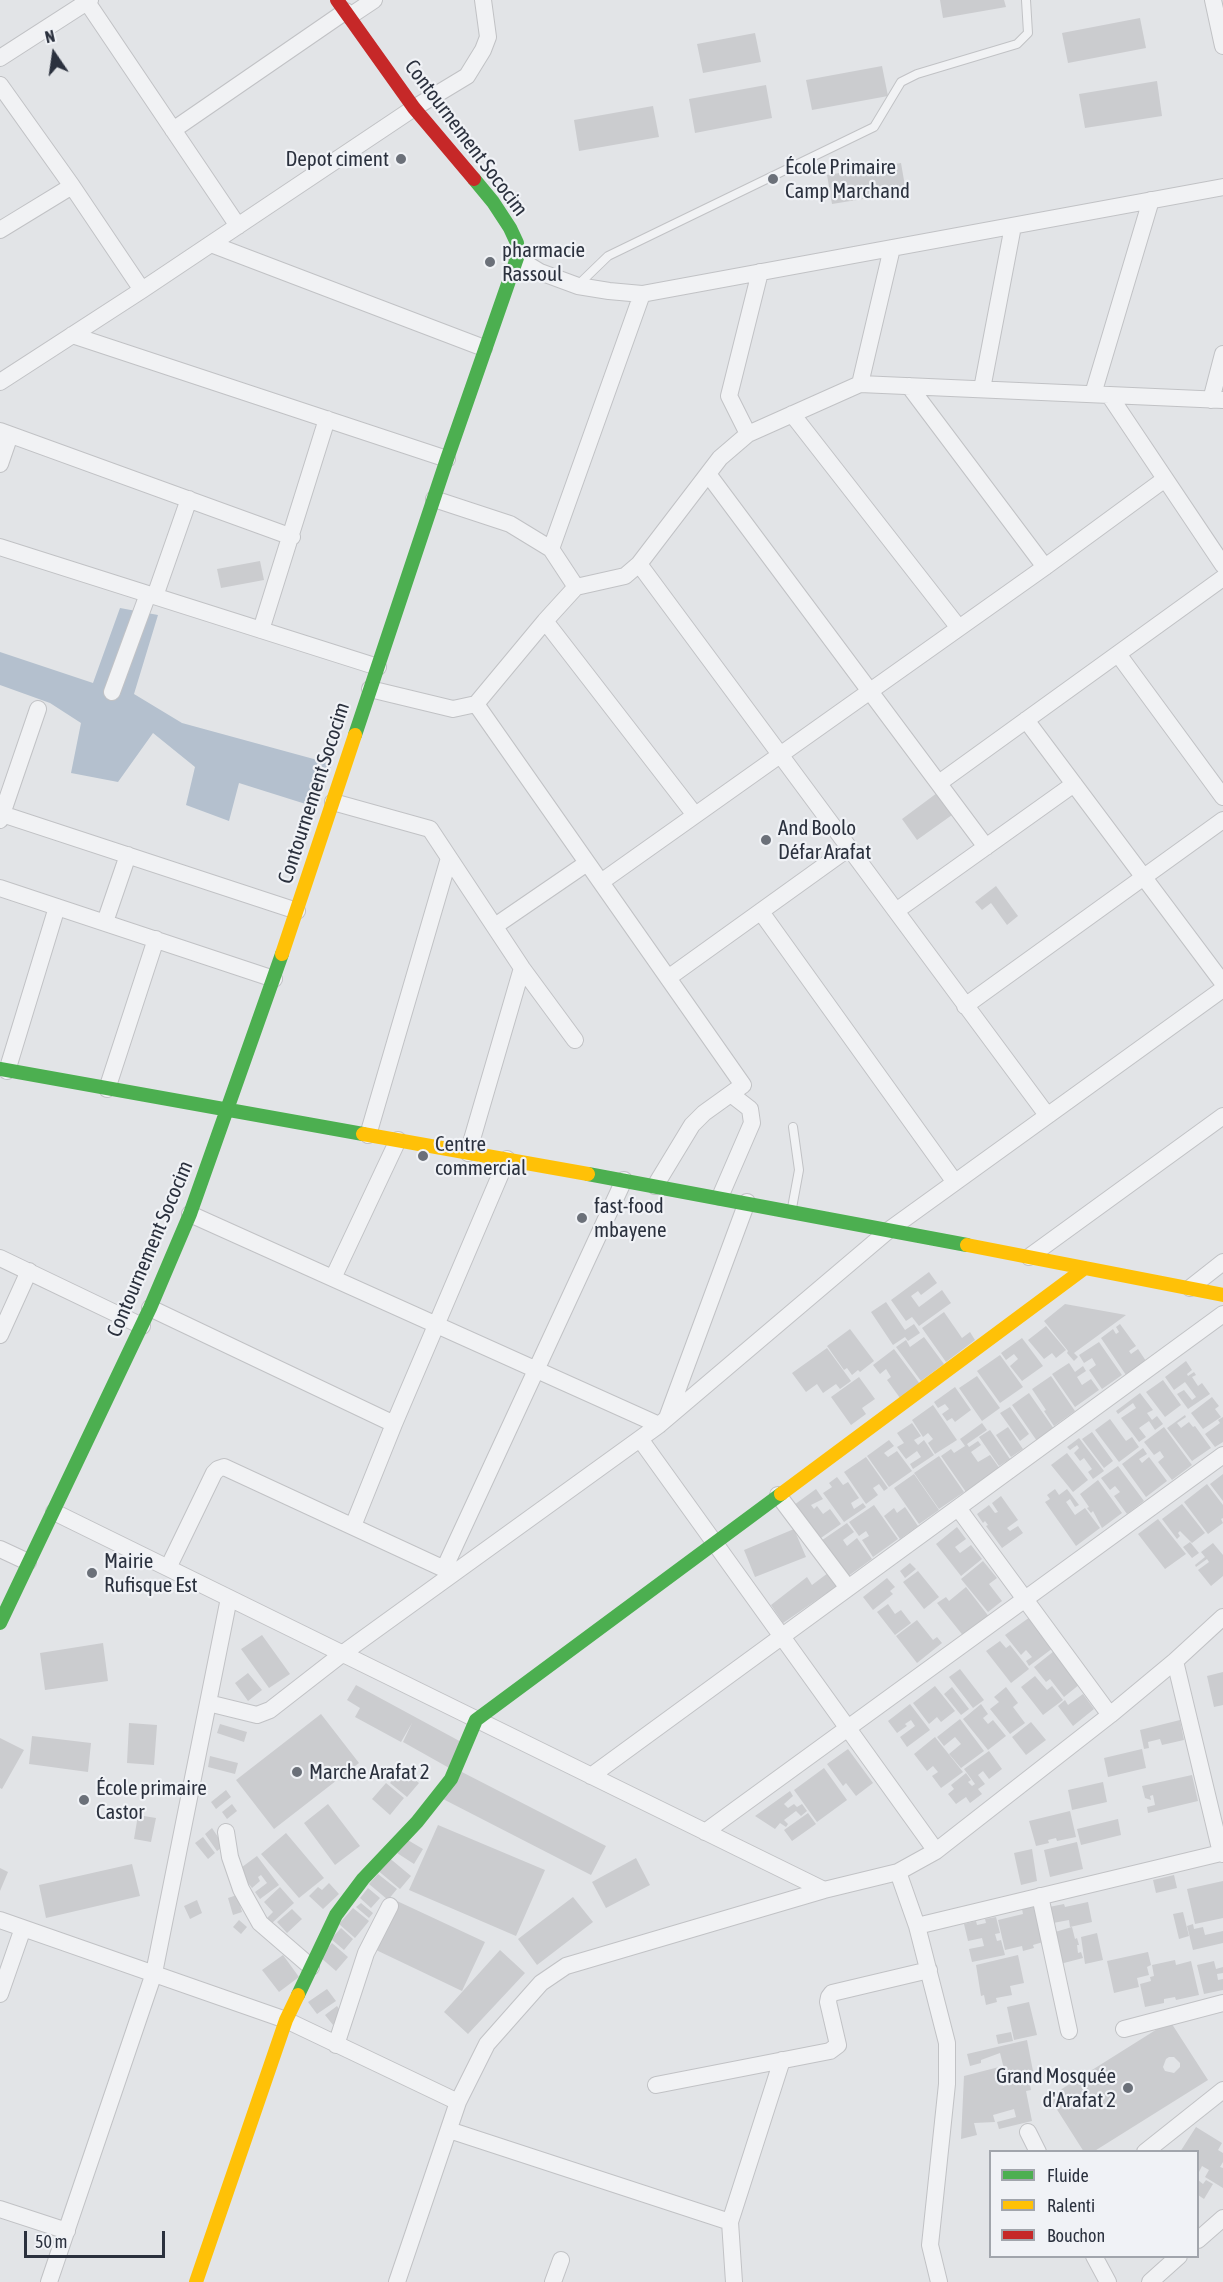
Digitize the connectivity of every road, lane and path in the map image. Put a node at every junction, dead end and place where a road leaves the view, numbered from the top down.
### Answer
1 (374, 0) edge
2 (483, 0) edge
3 (1026, 0) edge
4 (1213, 0) edge
5 (89, 1) edge
6 (344, 9) edge
7 (1223, 46) edge
8 (0, 58) edge
9 (0, 84) edge
10 (414, 108) junction
11 (173, 130) junction
12 (72, 186) junction
13 (1223, 187) edge
14 (1151, 200) junction
15 (238, 226) junction
16 (1013, 226) junction
17 (0, 230) edge
18 (211, 244) junction
19 (892, 248) junction
20 (517, 258) junction
21 (760, 272) junction
22 (578, 286) junction
23 (142, 290) junction
24 (642, 294) junction
25 (72, 335) junction
26 (484, 348) junction
27 (1223, 354) edge
28 (0, 382) edge
29 (860, 384) junction
30 (909, 386) junction
31 (982, 389) junction
32 (1101, 395) junction
33 (1217, 400) edge
34 (792, 414) junction
35 (327, 419) junction
36 (5, 433) edge
37 (748, 434) junction
38 (447, 459) junction
39 (0, 464) edge
40 (708, 474) junction
41 (1165, 479) junction
42 (189, 499) junction
43 (434, 499) junction
44 (292, 537) junction
45 (0, 547) edge
46 (551, 549) junction
47 (639, 564) junction
48 (1223, 565) edge
49 (1045, 567) junction
50 (1223, 578) edge
51 (576, 587) junction
52 (151, 595) junction
53 (545, 621) junction
54 (959, 628) junction
55 (261, 630) junction
56 (1118, 654) junction
57 (378, 667) junction
58 (370, 689) junction
59 (871, 690) junction
60 (112, 692) dead end
61 (476, 704) junction
62 (38, 709) dead end
63 (1026, 720) junction
64 (780, 755) junction
65 (939, 783) junction
66 (1074, 784) junction
67 (1223, 797) edge
68 (333, 802) junction
69 (695, 815) junction
70 (1, 817) edge
71 (1223, 820) edge
72 (986, 847) junction
73 (849, 848) junction
74 (128, 855) junction
75 (449, 858) junction
76 (587, 863) junction
77 (1144, 877) junction
78 (601, 882) junction
79 (0, 888) edge
80 (57, 907) junction
81 (297, 911) junction
82 (896, 911) junction
83 (761, 912) junction
84 (105, 922) junction
85 (495, 926) junction
86 (156, 939) junction
87 (522, 968) junction
88 (668, 978) junction
89 (274, 980) junction
90 (1223, 983) edge
91 (1223, 988) edge
92 (965, 1006) junction
93 (576, 1040) dead end
94 (3, 1070) edge
95 (107, 1089) junction
96 (732, 1095) junction
97 (228, 1110) junction
98 (1047, 1115) junction
99 (1223, 1116) edge
100 (793, 1127) dead end
101 (368, 1135) junction
102 (398, 1140) junction
103 (468, 1153) junction
104 (507, 1159) junction
105 (624, 1180) junction
106 (954, 1181) junction
107 (656, 1186) junction
108 (720, 1197) junction
109 (747, 1202) junction
110 (791, 1211) junction
111 (190, 1214) junction
112 (889, 1230) junction
113 (1029, 1257) junction
114 (0, 1258) edge
115 (1223, 1262) edge
116 (1084, 1268) junction
117 (28, 1271) junction
118 (333, 1278) junction
119 (1190, 1288) junction
120 (1223, 1295) edge
121 (150, 1308) junction
122 (1223, 1314) edge
123 (437, 1325) junction
124 (142, 1326) junction
125 (0, 1335) edge
126 (536, 1370) junction
127 (663, 1422) junction
128 (394, 1424) junction
129 (640, 1439) junction
130 (1223, 1455) edge
131 (778, 1495) junction
132 (958, 1508) junction
133 (54, 1512) junction
134 (353, 1526) junction
135 (715, 1542) junction
136 (0, 1549) edge
137 (28, 1562) junction
138 (168, 1568) junction
139 (449, 1571) junction
140 (848, 1588) junction
141 (229, 1598) junction
142 (1024, 1599) junction
143 (1223, 1617) edge
144 (0, 1623) edge
145 (783, 1636) junction
146 (342, 1653) junction
147 (1175, 1661) junction
148 (208, 1703) junction
149 (1110, 1715) junction
150 (476, 1720) junction
151 (848, 1727) junction
152 (591, 1776) junction
153 (226, 1832) dead end
154 (705, 1832) junction
155 (936, 1851) junction
156 (1222, 1854) edge
157 (898, 1872) junction
158 (824, 1890) junction
159 (1040, 1896) junction
160 (390, 1906) dead end
161 (0, 1920) edge
162 (917, 1926) junction
163 (23, 1928) junction
164 (311, 1967) junction
165 (929, 1970) junction
166 (154, 1973) junction
167 (0, 1994) edge
168 (1223, 2003) edge
169 (286, 2020) junction
170 (1124, 2029) dead end
171 (1069, 2031) dead end
172 (336, 2045) junction
173 (782, 2060) junction
174 (656, 2085) dead end
175 (1223, 2090) edge
176 (458, 2102) junction
177 (448, 2130) junction
178 (1028, 2132) dead end
179 (1037, 2150) edge
180 (1146, 2150) edge
181 (0, 2209) edge
182 (1223, 2218) edge
183 (730, 2222) junction
184 (67, 2231) junction
185 (1199, 2238) edge
186 (1095, 2258) edge
187 (1177, 2258) edge
188 (561, 2260) dead end
189 (49, 2282) edge
190 (196, 2282) edge
191 (397, 2282) edge
192 (554, 2282) edge
193 (734, 2282) edge
194 (939, 2282) edge
195 (1108, 2282) edge
196 (1150, 2282) edge

1 - 6 street
2 - 10 street
3 - 22 lane
4 - 7 street
5 - 8 street
5 - 11 street
6 - 10 street, Contournement Sococim
6 - 11 street
9 - 12 street
10 - 15 street
10 - 20 street, Contournement Sococim
11 - 15 street
12 - 17 street
12 - 23 street
13 - 14 street
14 - 16 street
14 - 32 street
15 - 18 street
16 - 19 street
16 - 31 street
18 - 23 street
18 - 26 street
19 - 21 street
19 - 29 street
20 - 22 street
20 - 26 street, Contournement Sococim
21 - 24 street
21 - 37 street
22 - 24 street
23 - 25 street
24 - 46 street
25 - 28 street
25 - 35 street
26 - 38 street, Contournement Sococim
27 - 33 street
29 - 30 street
29 - 34 street
30 - 31 street
30 - 49 street
31 - 32 street
32 - 33 street
32 - 41 street
34 - 37 street
34 - 54 street
35 - 38 street
35 - 44 street
36 - 39 street
36 - 42 street
37 - 40 street
38 - 43 street, Contournement Sococim
40 - 47 street
40 - 59 street
41 - 48 street
41 - 49 street
42 - 44 street
42 - 52 street
43 - 46 street
43 - 57 street, Contournement Sococim
44 - 55 street
45 - 52 street
46 - 51 street
47 - 51 street
47 - 64 street
49 - 54 street
50 - 56 street
51 - 53 street
52 - 55 street
52 - 60 street
53 - 61 street
53 - 69 street
54 - 59 street
55 - 57 street
56 - 63 street
56 - 67 street
57 - 58 street, Contournement Sococim
58 - 61 street
58 - 68 street, Contournement Sococim
59 - 64 street
59 - 65 street
61 - 76 street
62 - 70 street
63 - 65 street
63 - 66 street
64 - 69 street
64 - 73 street
65 - 72 street
66 - 72 street
66 - 77 street
68 - 75 street
68 - 81 street, Contournement Sococim
69 - 78 street
70 - 74 street
71 - 77 street
72 - 82 street
73 - 82 street
73 - 83 street
74 - 81 street
74 - 84 street
75 - 85 street
75 - 101 street
76 - 78 street
76 - 85 street
77 - 90 street
77 - 92 street
78 - 88 street
79 - 80 street
80 - 84 street
80 - 94 street
81 - 89 street, Contournement Sococim
82 - 92 street
83 - 88 street
83 - 106 street
84 - 86 street
85 - 87 street
86 - 89 street
86 - 95 street
87 - 93 street
87 - 103 street
88 - 96 street
89 - 97 street, Contournement Sococim
91 - 98 street
92 - 98 street
94 - 95 street
95 - 97 street
96 - 107 street
96 - 108 street
97 - 101 street
97 - 111 street, Contournement Sococim
98 - 106 street
99 - 113 street
100 - 110 lane
101 - 102 street
102 - 103 street
102 - 118 street
103 - 104 street
104 - 105 street
104 - 123 street
105 - 107 street
105 - 126 street
106 - 112 street
107 - 108 street
108 - 109 street
109 - 110 street
109 - 127 street
110 - 112 street
111 - 118 street
111 - 121 street, Contournement Sococim
112 - 113 street
112 - 127 street
113 - 116 street
114 - 117 street
115 - 119 street
116 - 119 street
116 - 131 street
117 - 124 street
117 - 125 street
118 - 123 street
119 - 120 street
121 - 124 street, Contournement Sococim
121 - 128 street
122 - 132 street
123 - 126 street
123 - 128 street
124 - 133 street, Contournement Sococim
126 - 127 street
126 - 139 street
127 - 129 street
128 - 134 street
129 - 135 street
129 - 139 street
130 - 142 street
131 - 135 street
131 - 140 street
132 - 140 street
132 - 142 street
133 - 137 street, Contournement Sococim
133 - 138 street
134 - 138 street
134 - 139 street
135 - 145 street
135 - 150 street
136 - 137 street
137 - 144 street, Contournement Sococim
138 - 141 street
139 - 146 street
140 - 145 street
141 - 146 street
141 - 148 street
142 - 149 street
142 - 151 street
143 - 147 street
145 - 151 street
145 - 152 street
146 - 148 street
146 - 150 street
147 - 149 street
147 - 156 street
148 - 166 street
149 - 155 street
150 - 152 street
150 - 164 street
151 - 154 street
151 - 155 street
152 - 154 street
153 - 164 street
154 - 158 street
155 - 157 street
156 - 159 street
157 - 158 street
157 - 162 street
158 - 176 street
159 - 162 street
159 - 171 street
160 - 172 street
161 - 163 street
162 - 165 street
163 - 166 street
163 - 167 street
164 - 169 street
165 - 173 street
165 - 194 street
166 - 169 street
166 - 184 street
168 - 170 street
169 - 172 street
169 - 190 street
172 - 176 street
173 - 174 street
173 - 183 street
175 - 180 street
176 - 177 street
177 - 183 street
177 - 191 street
178 - 179 street
181 - 184 street
182 - 185 street
183 - 193 street
184 - 189 street
186 - 195 street
187 - 196 street
188 - 192 street

